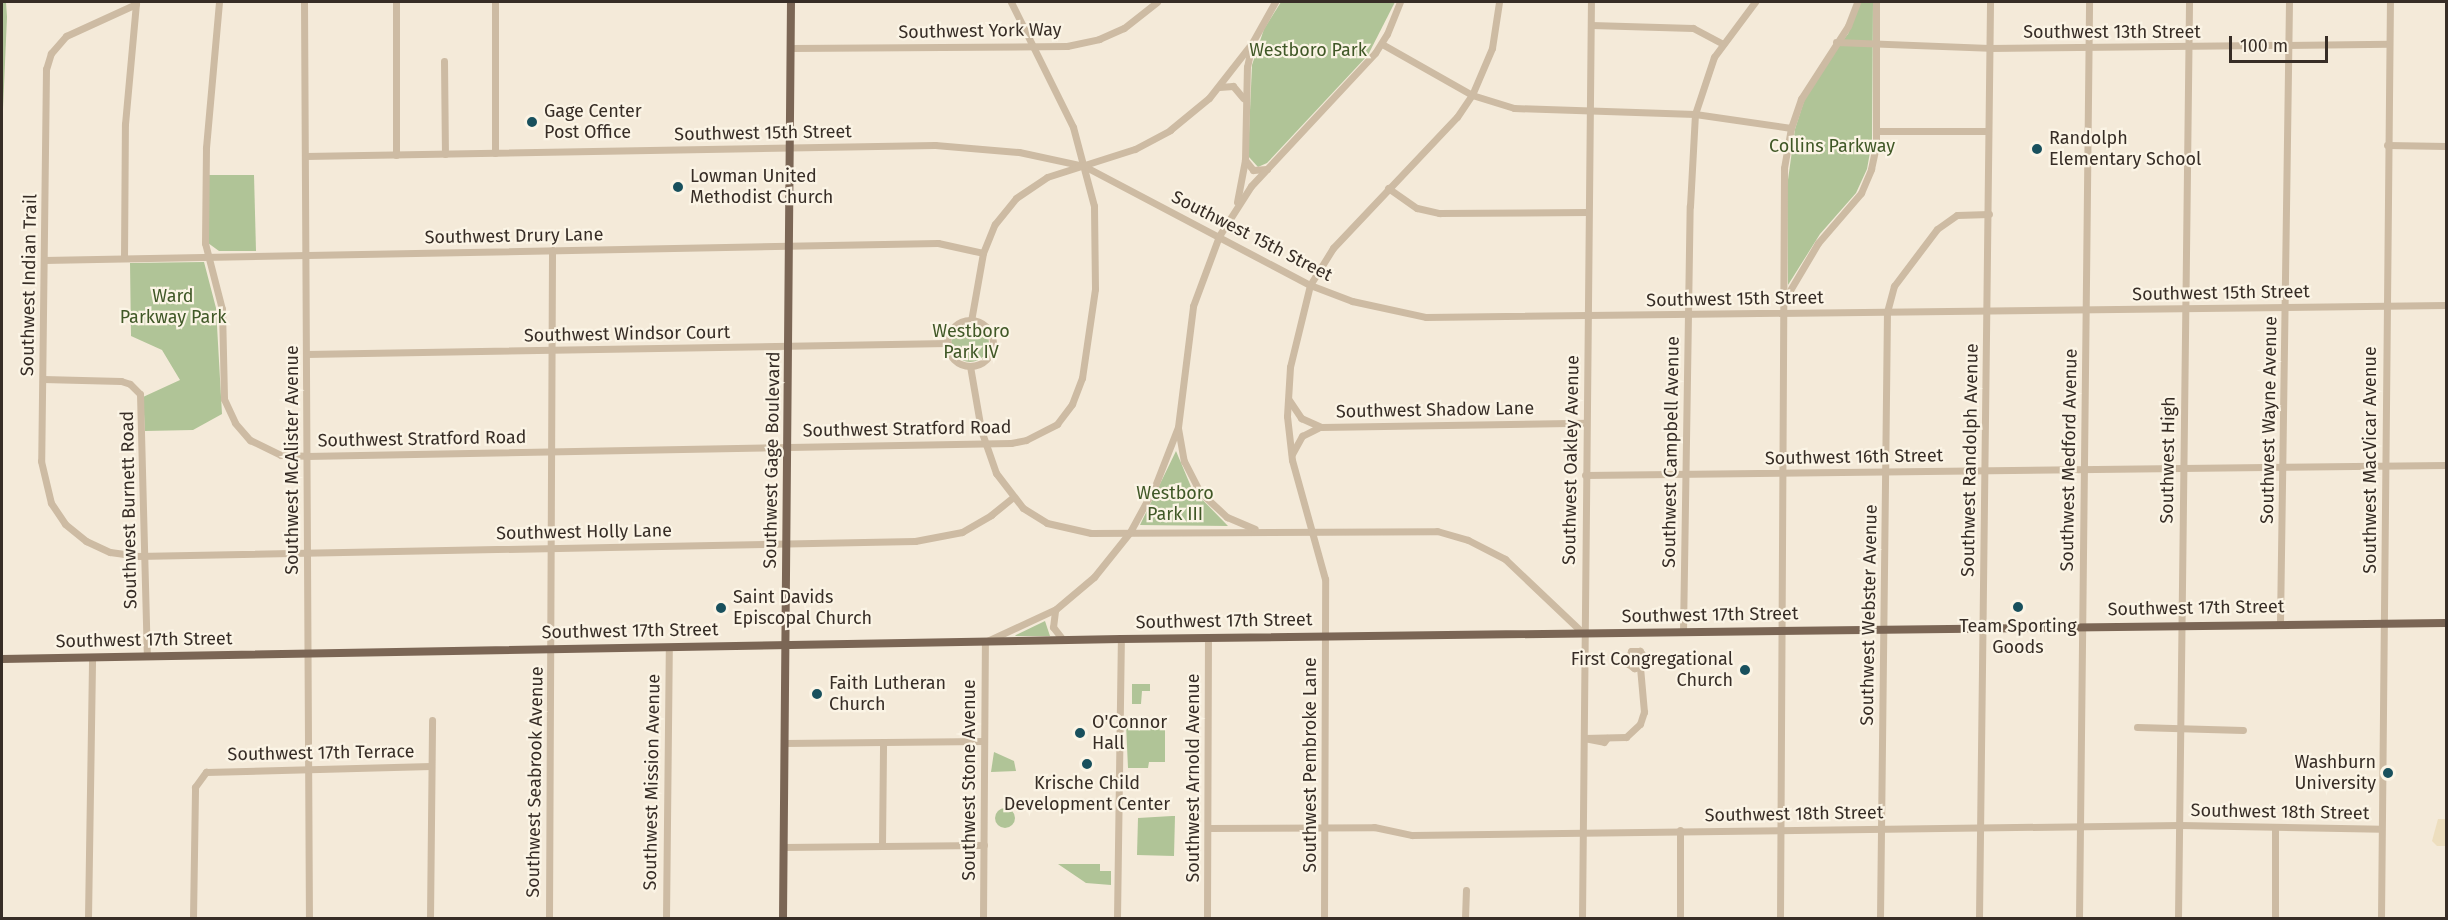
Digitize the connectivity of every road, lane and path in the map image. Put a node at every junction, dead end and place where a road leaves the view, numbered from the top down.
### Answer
1 (219, 2) edge
2 (304, 2) edge
3 (396, 2) edge
4 (495, 2) edge
5 (791, 2) edge
6 (1011, 2) edge
7 (1157, 2) edge
8 (1275, 2) edge
9 (1400, 2) edge
10 (1499, 2) edge
11 (1591, 2) edge
12 (1755, 2) edge
13 (1857, 2) edge
14 (1876, 2) edge
15 (1990, 2) edge
16 (2089, 2) edge
17 (2189, 2) edge
18 (2289, 2) edge
19 (2390, 2) edge
20 (136, 3) edge
21 (1591, 25) junction
22 (1836, 42) junction
23 (1252, 43) junction
24 (1721, 43) junction
25 (1382, 44) junction
26 (2389, 44) junction
27 (2289, 45) junction
28 (1034, 46) junction
29 (1877, 46) junction
30 (2188, 46) junction
31 (2088, 47) junction
32 (791, 48) junction
33 (1989, 48) junction
34 (444, 61) dead end
35 (1219, 87) junction
36 (1472, 95) junction
37 (1244, 99) junction
38 (1590, 111) junction
39 (1695, 114) junction
40 (1791, 128) junction
41 (1877, 131) junction
42 (1988, 131) junction
43 (2387, 145) junction
44 (2446, 146) edge
45 (791, 147) junction
46 (495, 153) junction
47 (445, 154) junction
48 (396, 155) junction
49 (305, 156) junction
50 (1245, 160) junction
51 (1084, 166) junction
52 (1268, 168) junction
53 (1388, 188) junction
54 (1236, 204) junction
55 (1588, 212) junction
56 (1989, 213) junction
57 (1219, 236) junction
58 (791, 245) junction
59 (552, 250) junction
60 (983, 253) junction
61 (306, 255) junction
62 (209, 257) junction
63 (124, 258) junction
64 (44, 260) junction
65 (1310, 285) junction
66 (1786, 297) junction
67 (2446, 305) edge
68 (2386, 306) junction
69 (2185, 308) junction
70 (2285, 308) junction
71 (2085, 310) junction
72 (1987, 311) junction
73 (1887, 312) junction
74 (1786, 314) junction
75 (1689, 315) junction
76 (1587, 316) junction
77 (971, 321) junction
78 (948, 343) junction
79 (790, 346) junction
80 (550, 350) junction
81 (306, 354) junction
82 (970, 366) junction
83 (43, 379) junction
84 (1287, 397) junction
85 (1586, 423) junction
86 (1178, 427) junction
87 (1321, 427) junction
88 (985, 444) junction
89 (789, 447) junction
90 (550, 451) junction
91 (306, 456) junction
92 (1292, 459) junction
93 (2385, 465) junction
94 (2446, 465) edge
95 (2283, 466) junction
96 (2183, 468) junction
97 (2084, 469) junction
98 (1984, 471) junction
99 (1886, 472) junction
100 (1785, 473) junction
101 (1686, 474) junction
102 (1586, 475) junction
103 (1012, 497) junction
104 (1314, 530) junction
105 (1260, 531) junction
106 (1130, 532) junction
107 (787, 543) junction
108 (550, 547) junction
109 (308, 552) junction
110 (144, 556) junction
111 (1056, 609) junction
112 (2383, 623) junction
113 (2446, 623) edge
114 (2280, 624) junction
115 (2181, 625) junction
116 (2082, 626) junction
117 (1983, 628) junction
118 (1884, 629) junction
119 (1783, 630) junction
120 (1683, 632) junction
121 (1583, 633) junction
122 (1326, 636) junction
123 (1208, 638) junction
124 (1121, 639) junction
125 (1063, 640) junction
126 (985, 642) junction
127 (786, 645) junction
128 (669, 646) junction
129 (552, 648) junction
130 (309, 653) junction
131 (147, 656) junction
132 (92, 657) junction
133 (2, 659) edge
134 (1641, 667) dead end
135 (432, 720) dead end
136 (2137, 727) dead end
137 (2182, 728) junction
138 (2243, 730) dead end
139 (1584, 738) junction
140 (984, 741) junction
141 (883, 742) junction
142 (784, 743) junction
143 (431, 766) junction
144 (309, 768) junction
145 (2180, 825) junction
146 (2080, 826) junction
147 (1980, 827) junction
148 (1208, 828) junction
149 (1324, 828) junction
150 (1881, 828) junction
151 (2275, 828) junction
152 (1781, 829) junction
153 (1680, 830) junction
154 (2381, 830) junction
155 (1583, 833) junction
156 (882, 845) junction
157 (984, 845) junction
158 (783, 847) junction
159 (1466, 890) dead end
160 (88, 918) edge
161 (193, 918) edge
162 (309, 918) edge
163 (430, 918) edge
164 (549, 918) edge
165 (666, 918) edge
166 (783, 918) edge
167 (983, 918) edge
168 (1117, 918) edge
169 (1207, 918) edge
170 (1324, 918) edge
171 (1465, 918) edge
172 (1582, 918) edge
173 (1680, 918) edge
174 (1780, 918) edge
175 (1880, 918) edge
176 (1979, 918) edge
177 (2079, 918) edge
178 (2178, 918) edge
179 (2275, 918) edge
180 (2381, 918) edge

1 - 62 street, Southwest Stratford Road
2 - 49 street, Southwest McAlister Avenue
3 - 48 street
4 - 46 street
5 - 32 main road, Southwest Gage Boulevard
6 - 28 street, Southwest Stratford Road
7 - 28 street, Southwest York Way
8 - 23 street
9 - 25 street
10 - 36 street, Southwest Pembroke Lane
11 - 21 street, Southwest Oakley Avenue
12 - 24 street, Southwest Campbell Avenue
13 - 22 street
14 - 29 street
15 - 33 street, Southwest Randolph Avenue
16 - 31 street, Southwest Medford Avenue
17 - 30 street, Southwest High
18 - 27 street, Southwest Wayne Avenue
19 - 26 street, Southwest MacVicar Avenue
20 - 63 street
20 - 64 street, Southwest Indian Trail
21 - 24 street
21 - 38 street, Southwest Oakley Avenue
22 - 29 street, Southwest 13th Street
22 - 40 street
23 - 35 street
23 - 37 street
24 - 39 street, Southwest Campbell Avenue
25 - 36 street
25 - 52 street
26 - 27 street, Southwest 13th Street
26 - 43 street, Southwest MacVicar Avenue
27 - 30 street, Southwest 13th Street
27 - 70 street, Southwest Wayne Avenue
28 - 32 street, Southwest York Way
28 - 51 street, Southwest Stratford Road
29 - 33 street, Southwest 13th Street
29 - 41 street
30 - 31 street, Southwest 13th Street
30 - 69 street, Southwest High
31 - 33 street, Southwest 13th Street
31 - 71 street, Southwest Medford Avenue
32 - 45 main road, Southwest Gage Boulevard
33 - 42 street, Southwest Randolph Avenue
34 - 47 street
35 - 37 street
35 - 51 street
36 - 38 street
36 - 53 street, Southwest Pembroke Lane
37 - 50 street
38 - 39 street
38 - 55 street, Southwest Oakley Avenue
39 - 40 street
39 - 75 street, Southwest Campbell Avenue
40 - 66 street
41 - 42 street
41 - 66 street
42 - 56 street, Southwest Randolph Avenue
43 - 44 street
43 - 68 street, Southwest MacVicar Avenue
45 - 46 street, Southwest 15th Street
45 - 51 street, Southwest 15th Street
45 - 58 main road, Southwest Gage Boulevard
46 - 47 street, Southwest 15th Street
47 - 48 street, Southwest 15th Street
48 - 49 street, Southwest 15th Street
49 - 61 street, Southwest McAlister Avenue
50 - 52 street
50 - 54 street
51 - 57 street, Southwest 15th Street
51 - 60 street
51 - 88 street, Southwest Stratford Road
52 - 54 street
53 - 55 street
53 - 65 street, Southwest Pembroke Lane
54 - 57 street
55 - 76 street, Southwest Oakley Avenue
56 - 72 street, Southwest Randolph Avenue
56 - 73 street, Southwest Webster Avenue
57 - 65 street, Southwest 15th Street
57 - 86 street
58 - 59 street, Southwest Drury Lane
58 - 60 street, Southwest Drury Lane
58 - 79 main road, Southwest Gage Boulevard
59 - 61 street, Southwest Drury Lane
59 - 80 street, Southwest Seabrook Avenue
60 - 77 street
61 - 62 street, Southwest Drury Lane
61 - 81 street, Southwest McAlister Avenue
62 - 63 street, Southwest Drury Lane
62 - 91 street, Southwest Stratford Road
63 - 64 street, Southwest Drury Lane
64 - 83 street, Southwest Indian Trail
65 - 76 street, Southwest 15th Street
65 - 84 street, Southwest Pembroke Lane
66 - 74 street
67 - 68 street, Southwest 15th Street
68 - 70 street, Southwest 15th Street
68 - 93 street, Southwest MacVicar Avenue
69 - 70 street, Southwest 15th Street
69 - 71 street, Southwest 15th Street
69 - 96 street, Southwest High
70 - 95 street, Southwest Wayne Avenue
71 - 72 street, Southwest 15th Street
71 - 97 street, Southwest Medford Avenue
72 - 73 street, Southwest 15th Street
72 - 98 street, Southwest Randolph Avenue
73 - 74 street, Southwest 15th Street
73 - 99 street, Southwest Webster Avenue
74 - 75 street, Southwest 15th Street
74 - 100 street
75 - 76 street, Southwest 15th Street
75 - 101 street, Southwest Campbell Avenue
76 - 85 street, Southwest Oakley Avenue
77 - 78 street
77 - 82 street
78 - 79 street, Southwest Windsor Court
78 - 82 street
79 - 80 street, Southwest Windsor Court
79 - 89 main road, Southwest Gage Boulevard
80 - 81 street, Southwest Windsor Court
80 - 90 street, Southwest Seabrook Avenue
81 - 91 street, Southwest McAlister Avenue
82 - 88 street
83 - 110 street, Southwest Indian Trail
83 - 110 street, Southwest Burnett Road
84 - 87 street, Southwest Shadow Lane
84 - 92 street, Southwest Pembroke Lane
85 - 87 street, Southwest Shadow Lane
85 - 102 street, Southwest Oakley Avenue
86 - 105 street
86 - 106 street
87 - 92 street, Southwest Shadow Lane
88 - 89 street, Southwest Stratford Road
88 - 103 street
89 - 90 street, Southwest Stratford Road
89 - 107 main road, Southwest Gage Boulevard
90 - 91 street, Southwest Stratford Road
90 - 108 street, Southwest Seabrook Avenue
91 - 109 street, Southwest McAlister Avenue
92 - 104 street, Southwest Pembroke Lane
93 - 94 street, Southwest 16th Street
93 - 95 street, Southwest 16th Street
93 - 112 street, Southwest MacVicar Avenue
95 - 96 street, Southwest 16th Street
95 - 114 street, Southwest Wayne Avenue
96 - 97 street, Southwest 16th Street
96 - 115 street, Southwest High
97 - 98 street, Southwest 16th Street
97 - 116 street, Southwest Medford Avenue
98 - 99 street, Southwest 16th Street
98 - 117 street, Southwest Randolph Avenue
99 - 100 street, Southwest 16th Street
99 - 118 street, Southwest Webster Avenue
100 - 101 street, Southwest 16th Street
100 - 119 street
101 - 102 street, Southwest 16th Street
101 - 120 street, Southwest Campbell Avenue
102 - 121 street, Southwest Oakley Avenue
103 - 106 street
103 - 107 street, Southwest Holly Lane
104 - 105 street
104 - 121 street
104 - 122 street, Southwest Pembroke Lane
105 - 106 street
106 - 111 street
107 - 108 street, Southwest Holly Lane
107 - 127 main road, Southwest Gage Boulevard
108 - 109 street, Southwest Holly Lane
108 - 129 street, Southwest Seabrook Avenue
109 - 110 street, Southwest Holly Lane
109 - 130 street, Southwest McAlister Avenue
110 - 131 street, Southwest Burnett Road
111 - 125 street
111 - 126 street
112 - 113 main road, Southwest 17th Street
112 - 114 main road, Southwest 17th Street
112 - 154 street, Southwest MacVicar Avenue
114 - 115 main road, Southwest 17th Street
115 - 116 main road, Southwest 17th Street
115 - 137 street, Southwest High
116 - 117 main road, Southwest 17th Street
116 - 146 street, Southwest Medford Avenue
117 - 118 main road, Southwest 17th Street
117 - 147 street, Southwest Randolph Avenue
118 - 119 main road, Southwest 17th Street
118 - 150 street, Southwest Webster Avenue
119 - 120 main road, Southwest 17th Street
119 - 152 street
120 - 121 main road, Southwest 17th Street
121 - 122 main road, Southwest 17th Street
121 - 139 street, Southwest Oakley Avenue
122 - 123 main road, Southwest 17th Street
122 - 149 street, Southwest Pembroke Lane
123 - 124 main road, Southwest 17th Street
123 - 148 street, Southwest Arnold Avenue
124 - 125 main road, Southwest 17th Street
124 - 168 street
125 - 126 main road, Southwest 17th Street
126 - 127 main road, Southwest 17th Street
126 - 140 street, Southwest Stone Avenue
127 - 128 main road, Southwest 17th Street
127 - 142 main road, Southwest Gage Boulevard
128 - 129 main road, Southwest 17th Street
128 - 165 street, Southwest Mission Avenue
129 - 130 main road, Southwest 17th Street
129 - 164 street, Southwest Seabrook Avenue
130 - 131 main road, Southwest 17th Street
130 - 144 street, Southwest McAlister Avenue
131 - 132 main road, Southwest 17th Street
132 - 133 main road, Southwest 17th Street
132 - 160 street
134 - 139 street
135 - 143 street
136 - 137 street
137 - 138 street
137 - 145 street, Southwest High
139 - 155 street, Southwest Oakley Avenue
140 - 141 street
140 - 157 street, Southwest Stone Avenue
141 - 142 street
141 - 156 street
142 - 158 main road, Southwest Gage Boulevard
143 - 144 street, Southwest 17th Terrace
143 - 163 street
144 - 161 street, Southwest 17th Terrace
144 - 162 street, Southwest McAlister Avenue
145 - 146 street, Southwest 18th Street
145 - 151 street, Southwest 18th Street
145 - 178 street, Southwest High
146 - 147 street, Southwest 18th Street
146 - 177 street, Southwest Medford Avenue
147 - 150 street, Southwest 18th Street
147 - 176 street, Southwest Randolph Avenue
148 - 149 street, Southwest 18th Street
148 - 169 street, Southwest Arnold Avenue
149 - 155 street, Southwest 18th Street
149 - 170 street, Southwest Pembroke Lane
150 - 152 street, Southwest 18th Street
150 - 175 street, Southwest Webster Avenue
151 - 154 street, Southwest 18th Street
151 - 179 street
152 - 153 street, Southwest 18th Street
152 - 174 street
153 - 155 street, Southwest 18th Street
153 - 173 street
154 - 180 street, Southwest MacVicar Avenue
155 - 172 street, Southwest Oakley Avenue
156 - 157 street
156 - 158 street
157 - 167 street, Southwest Stone Avenue
158 - 166 main road, Southwest Gage Boulevard
159 - 171 street

